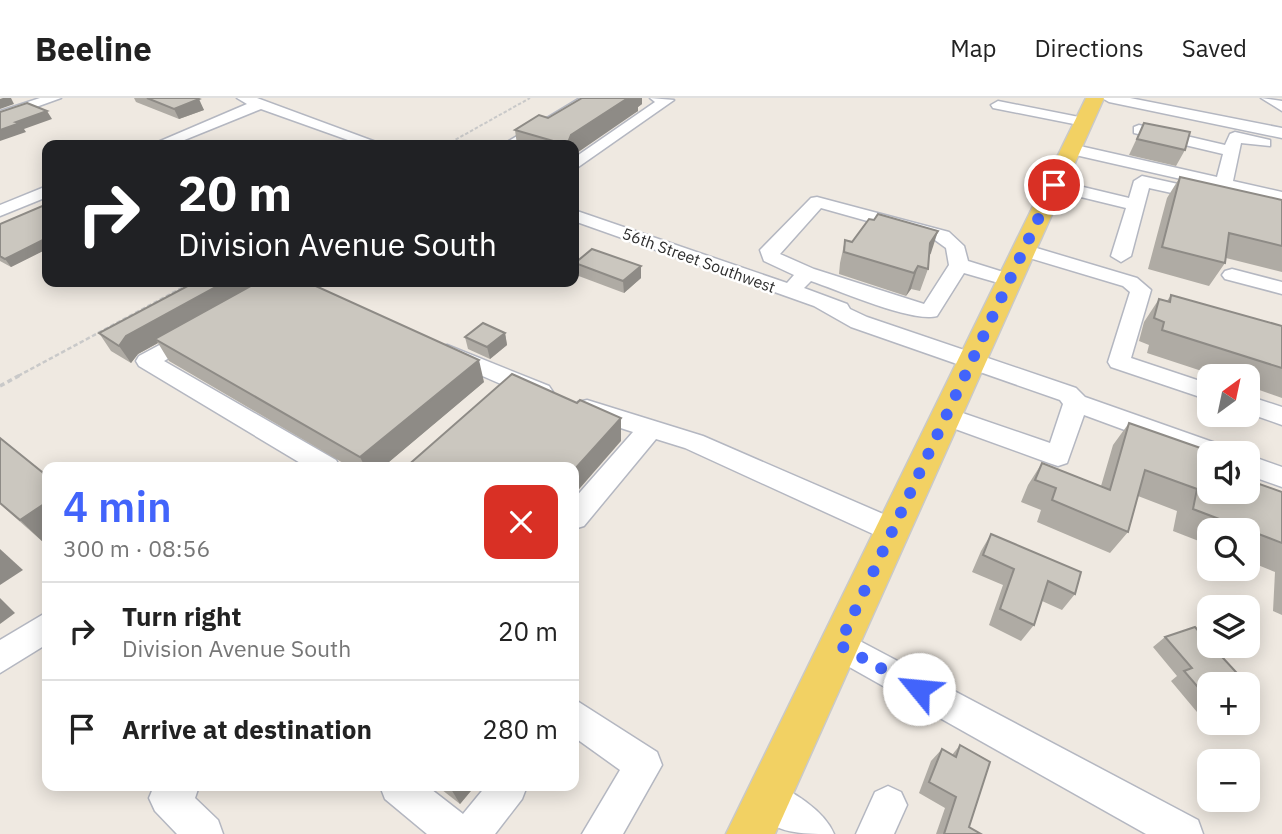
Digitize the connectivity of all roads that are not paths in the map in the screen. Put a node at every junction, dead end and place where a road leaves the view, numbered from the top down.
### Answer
1 (54, 98) edge
2 (244, 98) edge
3 (590, 98) edge
4 (657, 98) edge
5 (1109, 98) edge
6 (1179, 98) edge
7 (1268, 98) edge
8 (260, 104) junction
9 (1152, 104) edge
10 (998, 105) dead end
11 (1282, 107) edge
12 (0, 116) edge
13 (1282, 118) edge
14 (1083, 123) edge
15 (1139, 130) edge
16 (1282, 133) edge
17 (171, 140) edge
18 (362, 140) edge
19 (519, 140) edge
20 (1233, 144) junction
21 (1282, 146) edge
22 (579, 162) edge
23 (1224, 184) junction
24 (1054, 185) junction
25 (42, 193) edge
26 (1282, 197) edge
27 (1136, 205) junction
28 (0, 211) edge
29 (1282, 214) edge
30 (579, 217) edge
31 (1023, 250) junction
32 (1121, 256) dead end
33 (959, 265) junction
34 (807, 273) junction
35 (1232, 275) dead end
36 (1009, 280) junction
37 (1282, 288) edge
38 (789, 292) junction
39 (216, 321) edge
40 (428, 344) edge
41 (973, 357) junction
42 (1197, 388) edge
43 (1076, 403) junction
44 (1260, 408) edge
45 (945, 416) junction
46 (1282, 416) edge
47 (650, 428) junction
48 (1197, 447) edge
49 (319, 462) edge
50 (1260, 470) edge
51 (1282, 478) edge
52 (579, 512) edge
53 (894, 531) junction
54 (42, 629) edge
55 (839, 645) junction
56 (0, 658) edge
57 (579, 720) edge
58 (176, 791) edge
59 (404, 791) edge
60 (505, 791) edge
61 (767, 799) junction
62 (204, 834) edge
63 (457, 834) edge
64 (471, 834) edge
65 (601, 834) edge
66 (750, 834) edge
67 (815, 834) edge
68 (1184, 834) edge

1 - 12 street
2 - 8 street
3 - 19 street
4 - 22 street
5 - 9 street
6 - 13 street
7 - 11 street
8 - 17 street
8 - 18 street
9 - 16 street
9 - 20 street
10 - 14 street
14 - 23 street
14 - 24 main road
15 - 20 street
20 - 21 street
20 - 23 street
23 - 26 street
24 - 27 street
24 - 31 main road
25 - 28 street
27 - 29 street
27 - 32 street
30 - 38 street, 56th Street Southwest
31 - 36 main road
31 - 42 street
33 - 34 street
33 - 34 street
33 - 36 street
34 - 38 street
35 - 37 street
36 - 41 main road
38 - 41 street, 56th Street Southwest
39 - 49 street
40 - 47 street
41 - 43 street, 56th Street Southwest
41 - 45 main road
43 - 45 street
43 - 48 street, 56th Street Southwest
44 - 46 street
45 - 53 main road
47 - 52 street
47 - 53 street
50 - 51 street
53 - 55 main road
54 - 56 street
55 - 61 main road
55 - 68 street
57 - 65 street
58 - 62 street
59 - 63 street
60 - 64 street
61 - 66 main road
61 - 67 street

